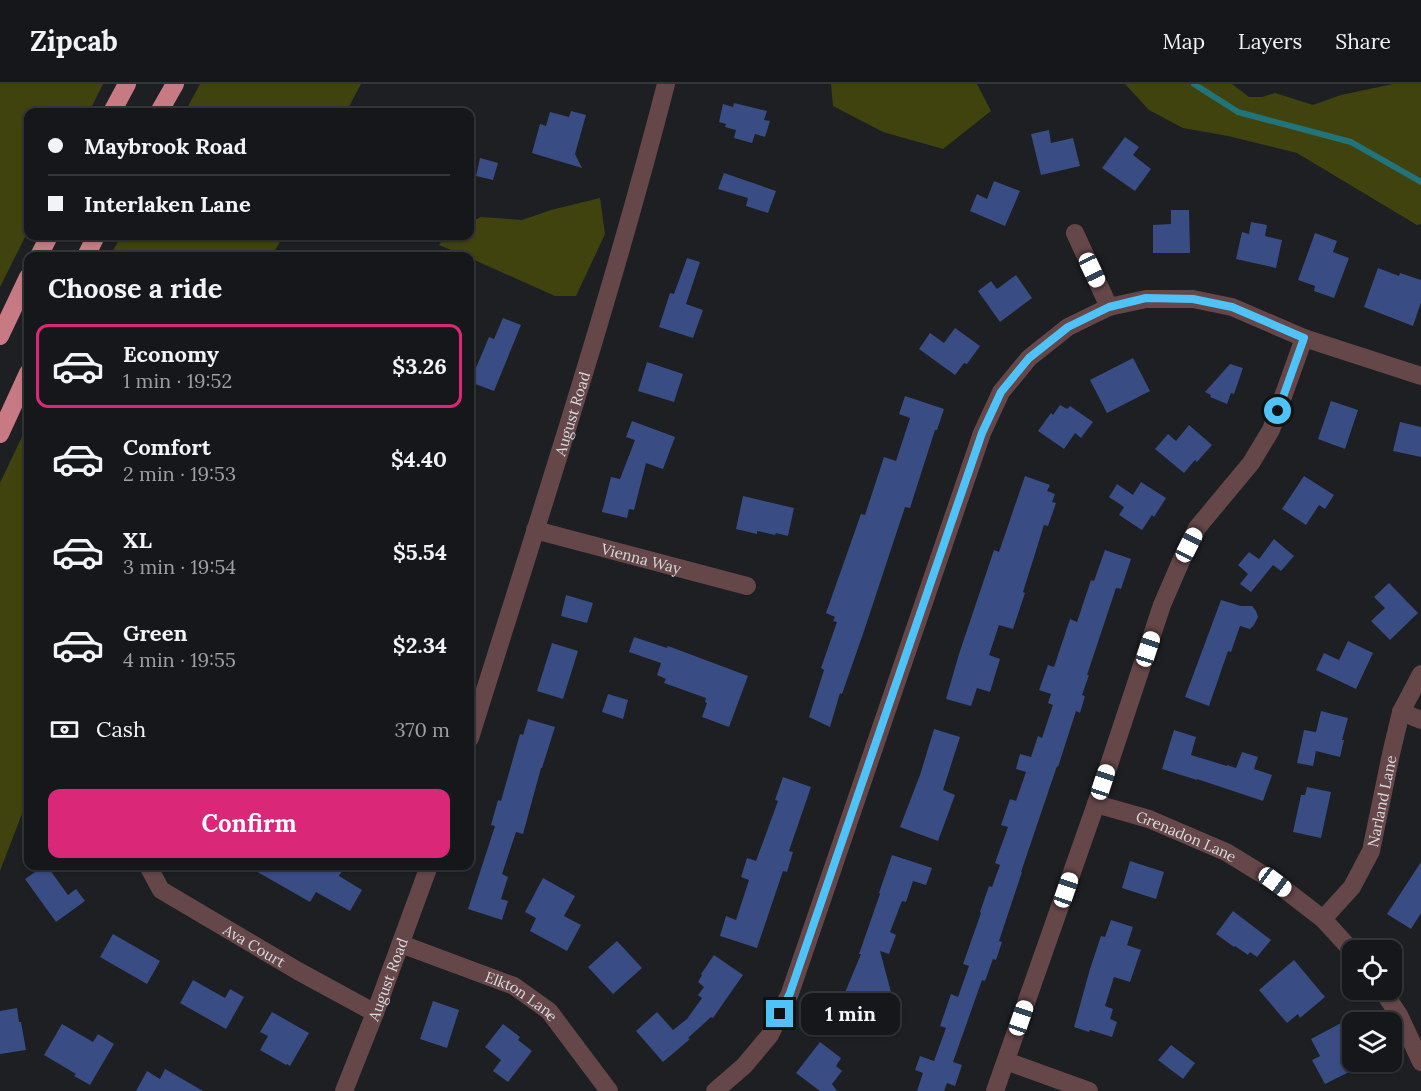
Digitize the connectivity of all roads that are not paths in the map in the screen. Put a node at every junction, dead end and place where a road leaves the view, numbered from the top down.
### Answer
1 (127, 84) edge
2 (175, 84) edge
3 (666, 84) edge
4 (114, 108) edge
5 (161, 108) edge
6 (1075, 233) dead end
7 (24, 285) edge
8 (1109, 307) junction
9 (0, 336) edge
10 (1304, 338) junction
11 (1421, 376) edge
12 (24, 382) edge
13 (0, 434) edge
14 (535, 530) junction
15 (747, 586) dead end
16 (1421, 674) edge
17 (1401, 712) junction
18 (1421, 720) edge
19 (474, 725) edge
20 (1096, 804) junction
21 (150, 870) edge
22 (428, 870) edge
23 (1323, 919) junction
24 (1342, 940) edge
25 (401, 944) junction
26 (1389, 1000) edge
27 (375, 1013) junction
28 (1006, 1060) junction
29 (1421, 1062) edge
30 (344, 1091) edge
31 (609, 1091) edge
32 (715, 1091) edge
33 (995, 1091) edge
34 (1089, 1091) edge

1 - 4 highway
2 - 5 highway
3 - 14 street, August Road
6 - 8 street
7 - 9 highway
8 - 10 street
8 - 32 street
10 - 11 street
10 - 20 street
12 - 13 highway
14 - 15 street, Vienna Way
14 - 19 street, August Road
16 - 17 street, Narland Lane
17 - 18 street
17 - 23 street, Narland Lane
20 - 23 street, Grenadon Lane
20 - 28 street
21 - 27 street, Ava Court
22 - 25 street, August Road
23 - 24 street, Grenadon Lane
25 - 27 street, August Road
25 - 31 street, Elkton Lane
26 - 29 street
27 - 30 street, August Road
28 - 33 street
28 - 34 street

